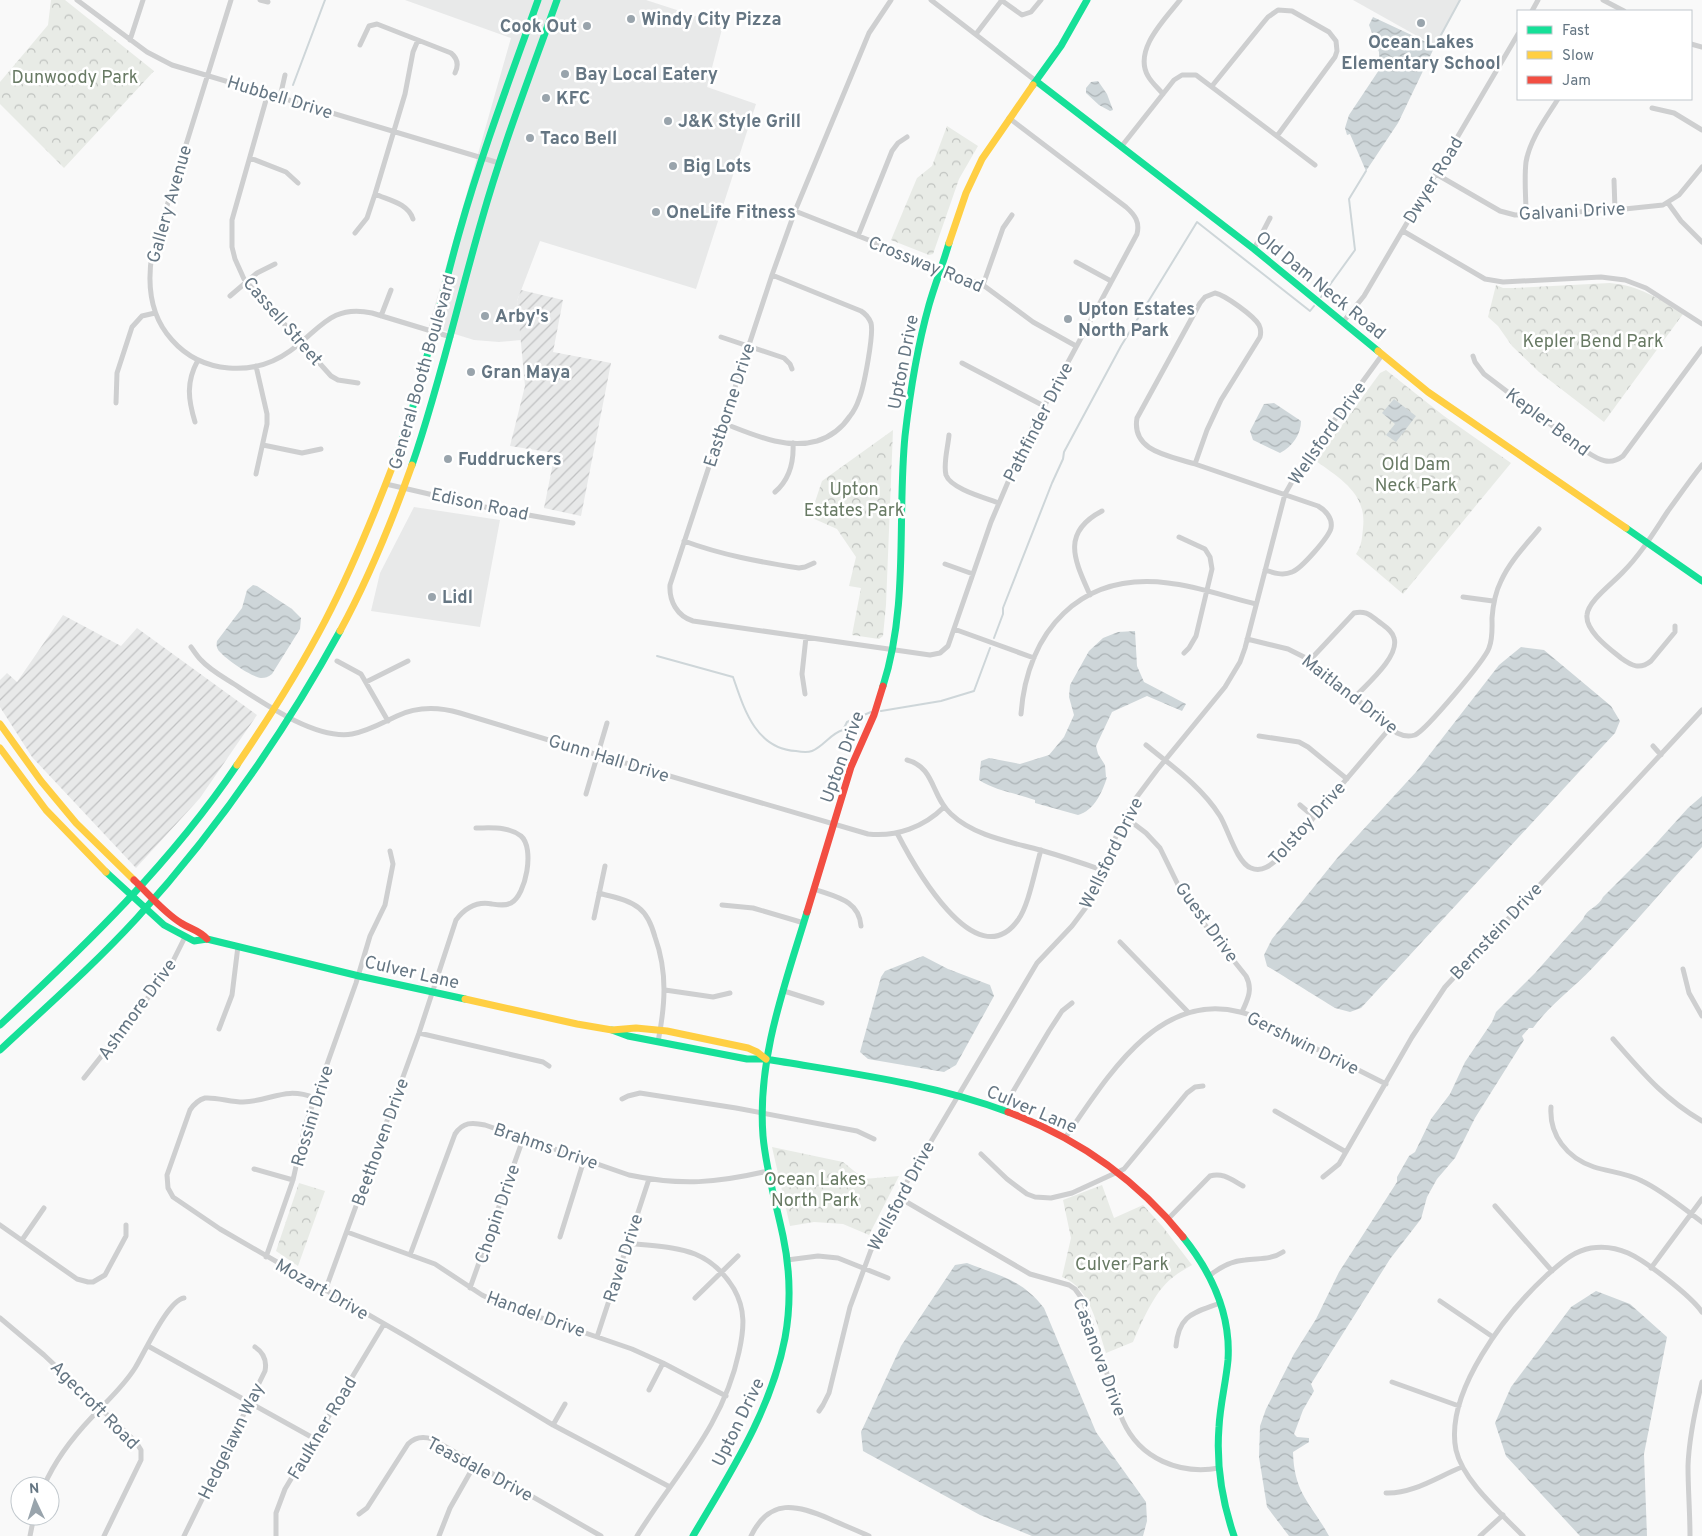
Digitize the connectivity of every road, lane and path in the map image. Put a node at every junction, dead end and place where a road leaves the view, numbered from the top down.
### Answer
1 (76, 0) edge
2 (143, 0) edge
3 (230, 0) edge
4 (260, 0) edge
5 (538, 0) edge
6 (557, 0) edge
7 (891, 0) edge
8 (931, 0) edge
9 (1002, 0) edge
10 (1041, 0) edge
11 (1087, 0) edge
12 (1180, 0) edge
13 (1603, 0) edge
14 (268, 2) dead end
15 (1622, 10) edge
16 (976, 34) junction
17 (1517, 36) edge
18 (130, 40) junction
19 (418, 40) junction
20 (360, 45) dead end
21 (455, 72) dead end
22 (207, 75) junction
23 (285, 75) dead end
24 (1036, 81) junction
25 (1212, 86) junction
26 (268, 93) junction
27 (1163, 94) junction
28 (280, 97) junction
29 (1557, 100) edge
30 (1652, 108) dead end
31 (1009, 118) junction
32 (1702, 130) edge
33 (394, 132) junction
34 (907, 136) dead end
35 (1277, 136) junction
36 (1121, 147) junction
37 (250, 158) junction
38 (482, 158) junction
39 (499, 163) junction
40 (1315, 165) dead end
41 (1702, 167) edge
42 (1436, 174) junction
43 (1614, 180) dead end
44 (298, 183) dead end
45 (375, 194) junction
46 (1668, 202) junction
47 (1615, 210) junction
48 (795, 211) junction
49 (1526, 214) junction
50 (1012, 215) dead end
51 (1270, 218) dead end
52 (413, 219) dead end
53 (1402, 231) junction
54 (355, 233) dead end
55 (858, 236) junction
56 (1702, 242) edge
57 (1254, 249) junction
58 (1076, 262) dead end
59 (275, 264) dead end
60 (940, 269) junction
61 (772, 275) junction
62 (1111, 281) junction
63 (246, 282) junction
64 (982, 285) junction
65 (391, 290) dead end
66 (230, 296) dead end
67 (155, 313) junction
68 (381, 316) junction
69 (1343, 322) junction
70 (1702, 324) edge
71 (434, 332) junction
72 (451, 337) junction
73 (721, 337) dead end
74 (300, 342) junction
75 (748, 346) junction
76 (1076, 346) junction
77 (1702, 349) edge
78 (1382, 355) junction
79 (1472, 356) dead end
80 (198, 360) junction
81 (962, 363) dead end
82 (256, 366) junction
83 (792, 369) dead end
84 (358, 383) dead end
85 (116, 403) dead end
86 (1044, 406) junction
87 (195, 422) dead end
88 (723, 423) junction
89 (949, 435) dead end
90 (793, 443) junction
91 (263, 445) junction
92 (322, 449) dead end
93 (1195, 464) junction
94 (1702, 465) edge
95 (256, 474) dead end
96 (386, 484) junction
97 (403, 488) junction
98 (774, 492) dead end
99 (1285, 494) junction
100 (999, 503) junction
101 (1102, 511) dead end
102 (573, 523) dead end
103 (1539, 529) dead end
104 (1179, 537) dead end
105 (684, 541) junction
106 (1647, 543) junction
107 (814, 563) dead end
108 (946, 564) dead end
109 (1265, 570) junction
110 (973, 574) junction
111 (1702, 581) edge
112 (1207, 592) junction
113 (1090, 595) junction
114 (1463, 597) dead end
115 (1494, 602) junction
116 (1256, 604) junction
117 (1675, 626) dead end
118 (954, 629) junction
119 (806, 636) junction
120 (1247, 639) junction
121 (191, 647) dead end
122 (892, 650) junction
123 (1184, 652) dead end
124 (1034, 658) junction
125 (408, 660) dead end
126 (1310, 660) junction
127 (337, 661) dead end
128 (366, 682) junction
129 (805, 694) dead end
130 (1355, 697) junction
131 (273, 709) junction
132 (1702, 710) edge
133 (1021, 714) dead end
134 (290, 718) junction
135 (388, 720) junction
136 (607, 723) dead end
137 (0, 724) edge
138 (1390, 728) junction
139 (1259, 736) dead end
140 (1146, 744) dead end
141 (1653, 746) dead end
142 (0, 748) edge
143 (598, 755) junction
144 (1661, 755) junction
145 (907, 760) dead end
146 (1165, 760) junction
147 (1347, 779) junction
148 (586, 794) dead end
149 (1300, 805) dead end
150 (944, 807) junction
151 (1125, 817) junction
152 (1314, 817) junction
153 (834, 824) junction
154 (476, 828) dead end
155 (897, 833) junction
156 (390, 850) dead end
157 (1041, 850) junction
158 (605, 866) dead end
159 (1102, 870) junction
160 (140, 887) junction
161 (814, 889) junction
162 (600, 893) junction
163 (132, 896) junction
164 (154, 899) junction
165 (722, 906) dead end
166 (146, 908) junction
167 (594, 918) dead end
168 (804, 923) junction
169 (861, 926) dead end
170 (185, 937) junction
171 (206, 940) junction
172 (1120, 942) dead end
173 (238, 946) junction
174 (1683, 969) dead end
175 (358, 976) junction
176 (665, 990) junction
177 (784, 990) junction
178 (433, 992) junction
179 (730, 992) dead end
180 (822, 1003) dead end
181 (1072, 1003) dead end
182 (1188, 1012) junction
183 (1242, 1012) junction
184 (1702, 1016) edge
185 (0, 1025) edge
186 (219, 1029) dead end
187 (612, 1030) junction
188 (660, 1030) junction
189 (419, 1033) junction
190 (1612, 1039) dead end
191 (658, 1042) junction
192 (0, 1050) edge
193 (766, 1059) junction
194 (549, 1066) dead end
195 (84, 1078) dead end
196 (1386, 1084) junction
197 (1203, 1086) dead end
198 (957, 1095) junction
199 (315, 1098) junction
200 (622, 1099) dead end
201 (1551, 1107) dead end
202 (1002, 1110) junction
203 (1275, 1111) dead end
204 (762, 1112) junction
205 (1702, 1121) edge
206 (1065, 1138) junction
207 (523, 1139) junction
208 (874, 1139) dead end
209 (1346, 1152) junction
210 (981, 1154) dead end
211 (584, 1160) junction
212 (254, 1169) dead end
213 (768, 1171) junction
214 (1118, 1172) junction
215 (1323, 1177) dead end
216 (649, 1179) junction
217 (293, 1180) junction
218 (1243, 1186) dead end
219 (898, 1197) junction
220 (1702, 1199) edge
221 (1495, 1206) dead end
222 (44, 1208) dead end
223 (1691, 1214) junction
224 (1168, 1219) junction
225 (1702, 1222) edge
226 (0, 1225) edge
227 (126, 1225) dead end
228 (347, 1232) junction
229 (560, 1238) dead end
230 (22, 1240) junction
231 (628, 1243) junction
232 (1283, 1252) dead end
233 (410, 1255) junction
234 (738, 1256) dead end
235 (266, 1257) junction
236 (787, 1260) junction
237 (864, 1268) junction
238 (1651, 1268) junction
239 (1552, 1271) junction
240 (722, 1272) junction
241 (1209, 1276) junction
242 (888, 1278) dead end
243 (470, 1288) junction
244 (325, 1291) junction
245 (184, 1298) dead end
246 (695, 1298) dead end
247 (1440, 1300) dead end
248 (1220, 1303) junction
249 (1702, 1312) edge
250 (0, 1318) edge
251 (384, 1324) junction
252 (596, 1337) junction
253 (1493, 1337) junction
254 (148, 1346) junction
255 (1176, 1346) dead end
256 (255, 1348) dead end
257 (663, 1363) junction
258 (1392, 1382) dead end
259 (1702, 1382) edge
260 (649, 1390) dead end
261 (726, 1396) junction
262 (250, 1403) junction
263 (565, 1404) dead end
264 (1459, 1406) junction
265 (101, 1408) junction
266 (819, 1410) dead end
267 (553, 1425) junction
268 (315, 1439) junction
269 (475, 1464) junction
270 (1462, 1466) junction
271 (1219, 1468) junction
272 (49, 1476) edge
273 (670, 1487) junction
274 (1386, 1493) dead end
275 (359, 1514) dead end
276 (1503, 1515) junction
277 (104, 1536) edge
278 (184, 1536) edge
279 (276, 1536) edge
280 (439, 1536) edge
281 (601, 1536) edge
282 (637, 1536) edge
283 (693, 1536) edge
284 (751, 1536) edge
285 (869, 1536) edge
286 (1234, 1536) edge
287 (1480, 1536) edge
288 (1523, 1536) edge
289 (1690, 1536) edge

1 - 18 street, Hubbell Drive
2 - 18 street
3 - 22 street, Gallery Avenue
4 - 14 street
5 - 38 main road, General Booth Boulevard
6 - 39 main road, General Booth Boulevard
7 - 48 street, Eastborne Drive
8 - 16 street, Old Dam Neck Road
9 - 10 street
9 - 16 street
11 - 24 main road, Upton Drive
12 - 27 street
13 - 15 street
16 - 24 street, Old Dam Neck Road
17 - 42 street, Dwyer Road
18 - 22 street, Hubbell Drive
19 - 20 street
19 - 21 street
19 - 33 street
22 - 26 street, Hubbell Drive
22 - 67 street, Gallery Avenue
23 - 28 street
24 - 31 main road, Upton Drive
24 - 36 main road, Old Dam Neck Road
25 - 27 street
25 - 35 street
25 - 35 street
26 - 28 street, Hubbell Drive
26 - 37 street, Cassell Street
27 - 36 street
28 - 33 street, Hubbell Drive
29 - 49 street
30 - 32 street
31 - 60 main road, Upton Drive
31 - 62 street, Pathfinder Drive
33 - 38 street, Hubbell Drive
33 - 45 street
34 - 55 street
35 - 40 street
36 - 57 main road, Old Dam Neck Road
37 - 44 street
37 - 63 street, Cassell Street
38 - 39 street, Hubbell Drive
38 - 71 main road, General Booth Boulevard
39 - 72 main road, General Booth Boulevard
41 - 46 street, Galvani Drive
42 - 49 street, Galvani Drive
42 - 53 street, Dwyer Road
43 - 47 street
45 - 52 street
45 - 54 street
46 - 47 street, Galvani Drive
46 - 56 street
47 - 49 street, Galvani Drive
48 - 55 street, Crossway Road
48 - 61 street, Eastborne Drive
50 - 64 street
51 - 57 street
53 - 69 street, Dwyer Road
53 - 70 street
55 - 60 street, Crossway Road
57 - 69 main road, Old Dam Neck Road
58 - 62 street
59 - 63 street
60 - 64 street, Crossway Road
60 - 122 main road, Upton Drive
61 - 75 street, Eastborne Drive
61 - 90 street
62 - 76 street, Pathfinder Drive
63 - 66 street
63 - 74 street, Cassell Street
64 - 76 street, Crossway Road
65 - 68 street
67 - 80 street, Gallery Avenue
67 - 85 street
68 - 71 street, Gallery Avenue
68 - 74 street, Gallery Avenue
69 - 78 main road, Old Dam Neck Road
71 - 72 street, Gallery Avenue
71 - 96 main road, General Booth Boulevard
72 - 97 main road, General Booth Boulevard
73 - 75 street
74 - 82 street, Gallery Avenue
74 - 84 street, Cassell Street
75 - 83 street
75 - 88 street, Eastborne Drive
76 - 86 street, Pathfinder Drive
77 - 79 street, Kepler Bend
78 - 99 street, Wellsford Drive
78 - 106 main road, Old Dam Neck Road
80 - 82 street, Gallery Avenue
80 - 87 street
81 - 86 street
82 - 91 street
86 - 100 street, Pathfinder Drive
88 - 90 street
88 - 105 street, Eastborne Drive
89 - 100 street
90 - 98 street
91 - 92 street
91 - 95 street
93 - 93 street
93 - 99 street
94 - 106 street
96 - 97 street, Edison Road
96 - 131 main road, General Booth Boulevard
97 - 102 street, Edison Road
97 - 134 main road, General Booth Boulevard
99 - 109 street, Wellsford Drive
99 - 109 street
100 - 110 street, Pathfinder Drive
101 - 113 street
103 - 115 street, Maitland Drive
104 - 112 street
105 - 107 street
105 - 119 street, Eastborne Drive
106 - 111 main road, Old Dam Neck Road
106 - 117 street
108 - 110 street
109 - 116 street, Wellsford Drive
110 - 118 street, Pathfinder Drive
112 - 113 street
112 - 116 street
112 - 123 street
113 - 124 street
114 - 115 street
115 - 138 street, Maitland Drive
116 - 120 street, Wellsford Drive
118 - 122 street, Pathfinder Drive
118 - 124 street
119 - 122 street, Eastborne Drive
119 - 129 street
120 - 126 street, Maitland Drive
120 - 146 street, Wellsford Drive
121 - 131 street, Gunn Hall Drive
122 - 153 main road, Upton Drive
124 - 133 street
125 - 128 street
126 - 130 street, Maitland Drive
126 - 130 street
127 - 128 street
128 - 135 street
130 - 138 street, Maitland Drive
131 - 134 street, Gunn Hall Drive
131 - 160 main road, General Booth Boulevard
132 - 144 street, Bernstein Drive
134 - 135 street, Gunn Hall Drive
134 - 164 main road, General Booth Boulevard
135 - 143 street, Gunn Hall Drive
136 - 143 street
137 - 160 main road, Culver Lane
138 - 147 street, Tolstoy Drive
139 - 147 street
140 - 146 street, Tolstoy Drive
141 - 144 street
142 - 163 main road, Culver Lane
143 - 148 street
143 - 153 street, Gunn Hall Drive
144 - 196 street, Bernstein Drive
145 - 150 street
146 - 151 street, Wellsford Drive
146 - 152 street, Tolstoy Drive
147 - 152 street, Tolstoy Drive
149 - 152 street
150 - 155 street, Gunn Hall Drive
150 - 157 street
151 - 159 street, Wellsford Drive
151 - 183 street, Guest Drive
153 - 155 street, Gunn Hall Drive
153 - 161 main road, Upton Drive
154 - 178 street, Beethoven Drive
155 - 157 street
156 - 175 street, Rossini Drive
157 - 159 street
158 - 162 street
159 - 198 street, Wellsford Drive
160 - 163 main road, General Booth Boulevard
160 - 164 main road, Culver Lane
161 - 168 main road, Upton Drive
161 - 169 street
162 - 167 street
162 - 176 street
163 - 166 main road, Culver Lane
163 - 185 main road, General Booth Boulevard
164 - 166 main road, General Booth Boulevard
164 - 171 main road, Culver Lane
165 - 168 street
166 - 170 main road, Culver Lane
166 - 192 main road, General Booth Boulevard
168 - 177 main road, Upton Drive
170 - 171 main road, Culver Lane
170 - 195 street, Ashmore Drive
171 - 173 main road, Culver Lane
172 - 182 street
173 - 175 main road, Culver Lane
173 - 186 street
174 - 184 street
175 - 178 main road, Culver Lane
175 - 199 street, Rossini Drive
176 - 179 street
176 - 188 street
177 - 180 street
177 - 193 main road, Upton Drive
178 - 187 main road, Culver Lane
178 - 189 street, Beethoven Drive
181 - 202 street
182 - 183 street, Gershwin Drive
182 - 206 street, Gershwin Drive
183 - 196 street, Gershwin Drive
187 - 188 main road, Culver Lane
187 - 191 main road, Culver Lane
188 - 191 street
188 - 193 main road, Culver Lane
189 - 194 street
189 - 228 street, Beethoven Drive
190 - 205 street
191 - 193 main road, Culver Lane
193 - 198 main road, Culver Lane
193 - 204 main road, Upton Drive
196 - 209 street, Bernstein Drive
197 - 214 street
198 - 202 main road, Culver Lane
198 - 219 street, Wellsford Drive
199 - 217 street, Rossini Drive
199 - 235 street, Mozart Drive
200 - 204 street
201 - 223 street
202 - 206 main road, Culver Lane
203 - 209 street
204 - 208 street
204 - 213 main road, Upton Drive
206 - 214 main road, Culver Lane
207 - 211 street, Brahms Drive
207 - 233 street, Brahms Drive
207 - 243 street, Chopin Drive
209 - 215 street, Bernstein Drive
210 - 214 street
211 - 216 street, Brahms Drive
211 - 229 street
212 - 217 street
213 - 216 street, Brahms Drive
213 - 236 main road, Upton Drive
214 - 224 main road, Culver Lane
216 - 231 street, Ravel Drive
217 - 235 street, Rossini Drive
218 - 224 street
219 - 237 street, Wellsford Drive
219 - 271 street, Casanova Drive
220 - 223 street
221 - 239 street
222 - 230 street
223 - 225 street
223 - 238 street
224 - 241 main road, Culver Lane
226 - 230 street
227 - 230 street
228 - 233 street, Handel Drive
228 - 244 street, Beethoven Drive
231 - 240 street
231 - 252 street, Ravel Drive
232 - 241 street
233 - 243 street, Handel Drive
234 - 240 street
235 - 244 street, Mozart Drive
236 - 237 street
236 - 283 main road, Upton Drive
237 - 242 street
237 - 266 street, Wellsford Drive
238 - 239 street
238 - 249 street
239 - 253 street
240 - 246 street
240 - 261 street
241 - 248 main road, Culver Lane
243 - 252 street, Handel Drive
244 - 251 street, Mozart Drive
245 - 254 street
247 - 253 street
248 - 255 street
248 - 271 main road, Culver Lane
250 - 265 street, Agecroft Road
251 - 267 street, Mozart Drive
251 - 268 street, Faulkner Road
252 - 257 street, Handel Drive
253 - 264 street
254 - 262 street
254 - 265 street
256 - 262 street, Hedgelawn Way
257 - 260 street
257 - 261 street, Handel Drive
258 - 264 street
259 - 289 street
261 - 273 street
262 - 268 street
262 - 278 street, Hedgelawn Way
263 - 267 street
264 - 270 street
265 - 272 street
265 - 277 street, Agecroft Road
267 - 273 street, Mozart Drive
268 - 279 street, Faulkner Road
269 - 275 street, Teasdale Drive
269 - 280 street
269 - 281 street, Teasdale Drive
270 - 274 street
270 - 276 street
271 - 286 main road, Culver Lane
273 - 282 street
276 - 287 street
276 - 288 street
284 - 285 street

